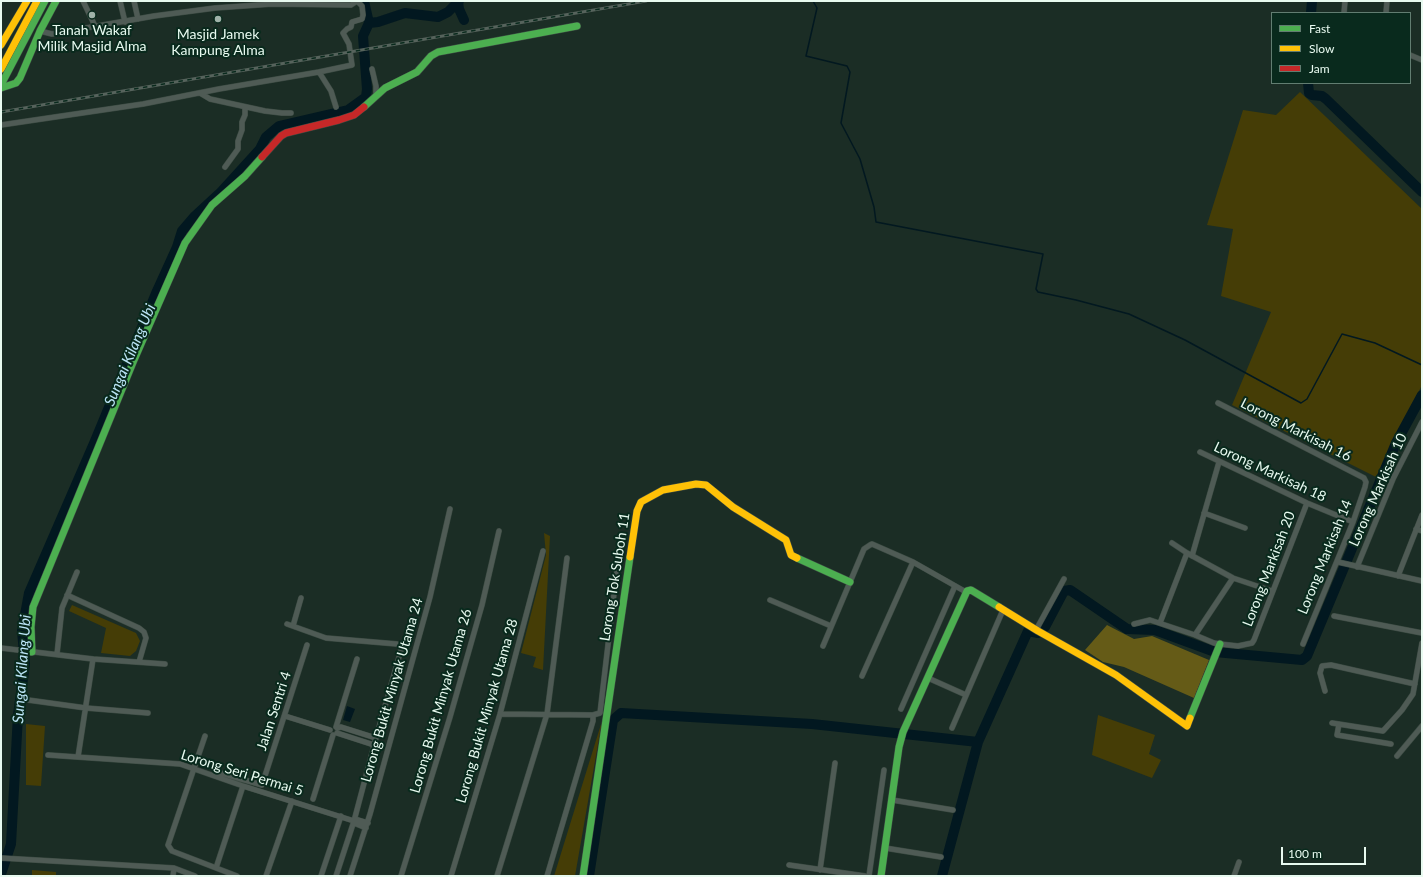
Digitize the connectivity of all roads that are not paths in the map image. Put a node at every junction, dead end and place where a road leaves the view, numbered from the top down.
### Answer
1 (27, 1) edge
2 (37, 1) edge
3 (45, 1) edge
4 (56, 1) edge
5 (83, 1) edge
6 (120, 1) edge
7 (134, 1) edge
8 (357, 1) edge
9 (1345, 1) edge
10 (1387, 1) edge
11 (253, 3) edge
12 (265, 3) edge
13 (277, 3) edge
14 (308, 3) edge
15 (1344, 12) edge
16 (1386, 12) edge
17 (138, 19) junction
18 (125, 22) junction
19 (578, 26) dead end
20 (96, 28) junction
21 (40, 31) junction
22 (1, 45) edge
23 (1411, 55) edge
24 (1422, 60) edge
25 (1, 69) edge
26 (372, 69) dead end
27 (319, 72) junction
28 (1, 86) edge
29 (200, 93) junction
30 (376, 96) junction
31 (245, 107) junction
32 (336, 107) dead end
33 (291, 113) dead end
34 (1, 125) edge
35 (225, 167) dead end
36 (1218, 403) dead end
37 (1422, 422) edge
38 (1200, 452) dead end
39 (1219, 462) junction
40 (1364, 478) joint
41 (1307, 503) junction
42 (450, 509) dead end
43 (1204, 513) junction
44 (1422, 515) edge
45 (1353, 522) junction
46 (1245, 528) dead end
47 (1416, 529) junction
48 (1422, 530) edge
49 (498, 531) dead end
50 (1172, 543) dead end
51 (543, 551) dead end
52 (619, 551) dead end
53 (1187, 554) junction
54 (1192, 556) junction
55 (567, 558) dead end
56 (913, 562) junction
57 (1340, 562) junction
58 (1355, 566) junction
59 (77, 572) dead end
60 (1398, 576) junction
61 (1233, 578) junction
62 (1064, 579) dead end
63 (1422, 581) edge
64 (850, 582) junction
65 (955, 586) junction
66 (968, 591) junction
67 (1272, 591) junction
68 (67, 595) junction
69 (302, 598) dead end
70 (770, 600) dead end
71 (1003, 610) junction
72 (1334, 616) dead end
73 (1160, 622) junction
74 (287, 624) dead end
75 (1134, 624) dead end
76 (293, 626) junction
77 (831, 626) junction
78 (1039, 632) junction
79 (1422, 633) edge
80 (1195, 635) junction
81 (1422, 643) edge
82 (1303, 644) dead end
83 (308, 645) dead end
84 (823, 646) dead end
85 (1219, 646) junction
86 (1, 648) edge
87 (31, 652) junction
88 (57, 654) junction
89 (93, 659) junction
90 (358, 660) dead end
91 (139, 662) junction
92 (165, 664) dead end
93 (1419, 675) edge
94 (862, 676) dead end
95 (928, 678) junction
96 (1414, 684) junction
97 (1325, 691) dead end
98 (966, 695) junction
99 (28, 700) dead end
100 (86, 708) junction
101 (901, 709) dead end
102 (148, 713) dead end
103 (500, 714) junction
104 (547, 714) junction
105 (593, 715) junction
106 (285, 716) junction
107 (1332, 723) dead end
108 (1339, 724) junction
109 (1422, 726) edge
110 (952, 728) dead end
111 (335, 730) junction
112 (205, 736) dead end
113 (376, 738) junction
114 (1391, 744) dead end
115 (374, 745) junction
116 (48, 755) dead end
117 (1397, 756) dead end
118 (78, 757) junction
119 (835, 763) dead end
120 (195, 770) junction
121 (884, 770) dead end
122 (217, 772) dead end
123 (243, 786) junction
124 (313, 799) dead end
125 (892, 800) junction
126 (292, 801) junction
127 (953, 810) dead end
128 (341, 816) junction
129 (354, 821) junction
130 (367, 825) junction
131 (885, 848) junction
132 (941, 857) dead end
133 (1, 858) edge
134 (1239, 862) dead end
135 (789, 865) dead end
136 (174, 868) junction
137 (216, 868) junction
138 (820, 870) junction
139 (173, 876) edge
140 (195, 876) edge
141 (237, 876) edge
142 (266, 876) edge
143 (321, 876) edge
144 (336, 876) edge
145 (350, 876) edge
146 (401, 876) edge
147 (451, 876) edge
148 (497, 876) edge
149 (547, 876) edge
150 (583, 876) edge
151 (865, 876) edge
152 (869, 876) edge
153 (881, 876) edge
154 (1234, 876) edge

1 - 22 street
2 - 25 street
3 - 28 street
4 - 21 street
5 - 20 street
6 - 18 street
7 - 17 street
8 - 14 street
8 - 27 street
9 - 15 street
10 - 16 street
11 - 12 street
11 - 17 street
12 - 13 street
13 - 14 street
17 - 18 street
18 - 20 street
19 - 30 street
20 - 21 street
21 - 28 street
23 - 24 street
26 - 30 street
27 - 29 street
27 - 32 street
29 - 31 street
29 - 34 street
30 - 87 street
31 - 33 street
31 - 35 street
36 - 40 street, Lorong Markisah 16
37 - 58 street, Lorong Markisah 10
38 - 39 street, Lorong Markisah 18
39 - 41 street, Lorong Markisah 18
39 - 43 street
40 - 45 street, Lorong Markisah 14
41 - 45 street, Lorong Markisah 18
41 - 67 street, Lorong Markisah 20
42 - 130 street, Lorong Bukit Minyak Utama 24
43 - 46 street
43 - 54 street
44 - 47 street
45 - 57 street, Lorong Markisah 14
47 - 48 street
47 - 60 street
49 - 146 street, Lorong Bukit Minyak Utama 26
50 - 53 street
51 - 103 street, Lorong Bukit Minyak Utama 28
52 - 105 street
53 - 54 street
53 - 73 street
54 - 61 street
55 - 104 street
56 - 64 street
56 - 65 street
56 - 94 street
57 - 58 street
57 - 82 street, Lorong Markisah 14
58 - 60 street
59 - 68 street
60 - 63 street
61 - 67 street
61 - 80 street
62 - 78 street
64 - 77 street
64 - 150 street, Lorong Tok Suboh 11
65 - 66 street
65 - 101 street
66 - 71 street
66 - 95 street
67 - 85 street, Lorong Markisah 20
68 - 88 street
68 - 91 street
69 - 76 street
70 - 77 street
71 - 78 street
71 - 98 street
72 - 79 street
73 - 75 street
73 - 80 street
74 - 76 street
76 - 113 street
77 - 84 street
78 - 85 street
80 - 85 street
81 - 93 street
83 - 106 street, Jalan Sentri 4
86 - 87 street
87 - 88 street
88 - 89 street
89 - 91 street
89 - 100 street
90 - 111 street
91 - 92 street
93 - 96 street
95 - 98 street
95 - 125 street
96 - 97 street
96 - 108 street
98 - 110 street
99 - 100 street
100 - 102 street
100 - 118 street
103 - 104 street
103 - 147 street, Lorong Bukit Minyak Utama 28
104 - 105 street
104 - 148 street
105 - 149 street
106 - 111 street
106 - 122 street, Jalan Sentri 4
107 - 108 street
108 - 114 street
109 - 117 street
111 - 113 street
111 - 115 street
111 - 124 street
112 - 120 street
113 - 115 street
115 - 129 street
116 - 118 street, Lorong Seri Permai 5
118 - 120 street, Lorong Seri Permai 5
119 - 138 street
120 - 123 street, Lorong Seri Permai 5
120 - 137 street
121 - 152 street
123 - 126 street, Lorong Seri Permai 5
123 - 137 street
125 - 127 street
125 - 131 street
126 - 128 street, Lorong Seri Permai 5
126 - 142 street
128 - 129 street, Lorong Seri Permai 5
128 - 143 street
129 - 130 street, Lorong Seri Permai 5
129 - 144 street
130 - 145 street, Lorong Bukit Minyak Utama 24
131 - 132 street
131 - 153 street
133 - 136 street
134 - 154 street
135 - 138 street
136 - 139 street
136 - 140 street
137 - 141 street
138 - 151 street

